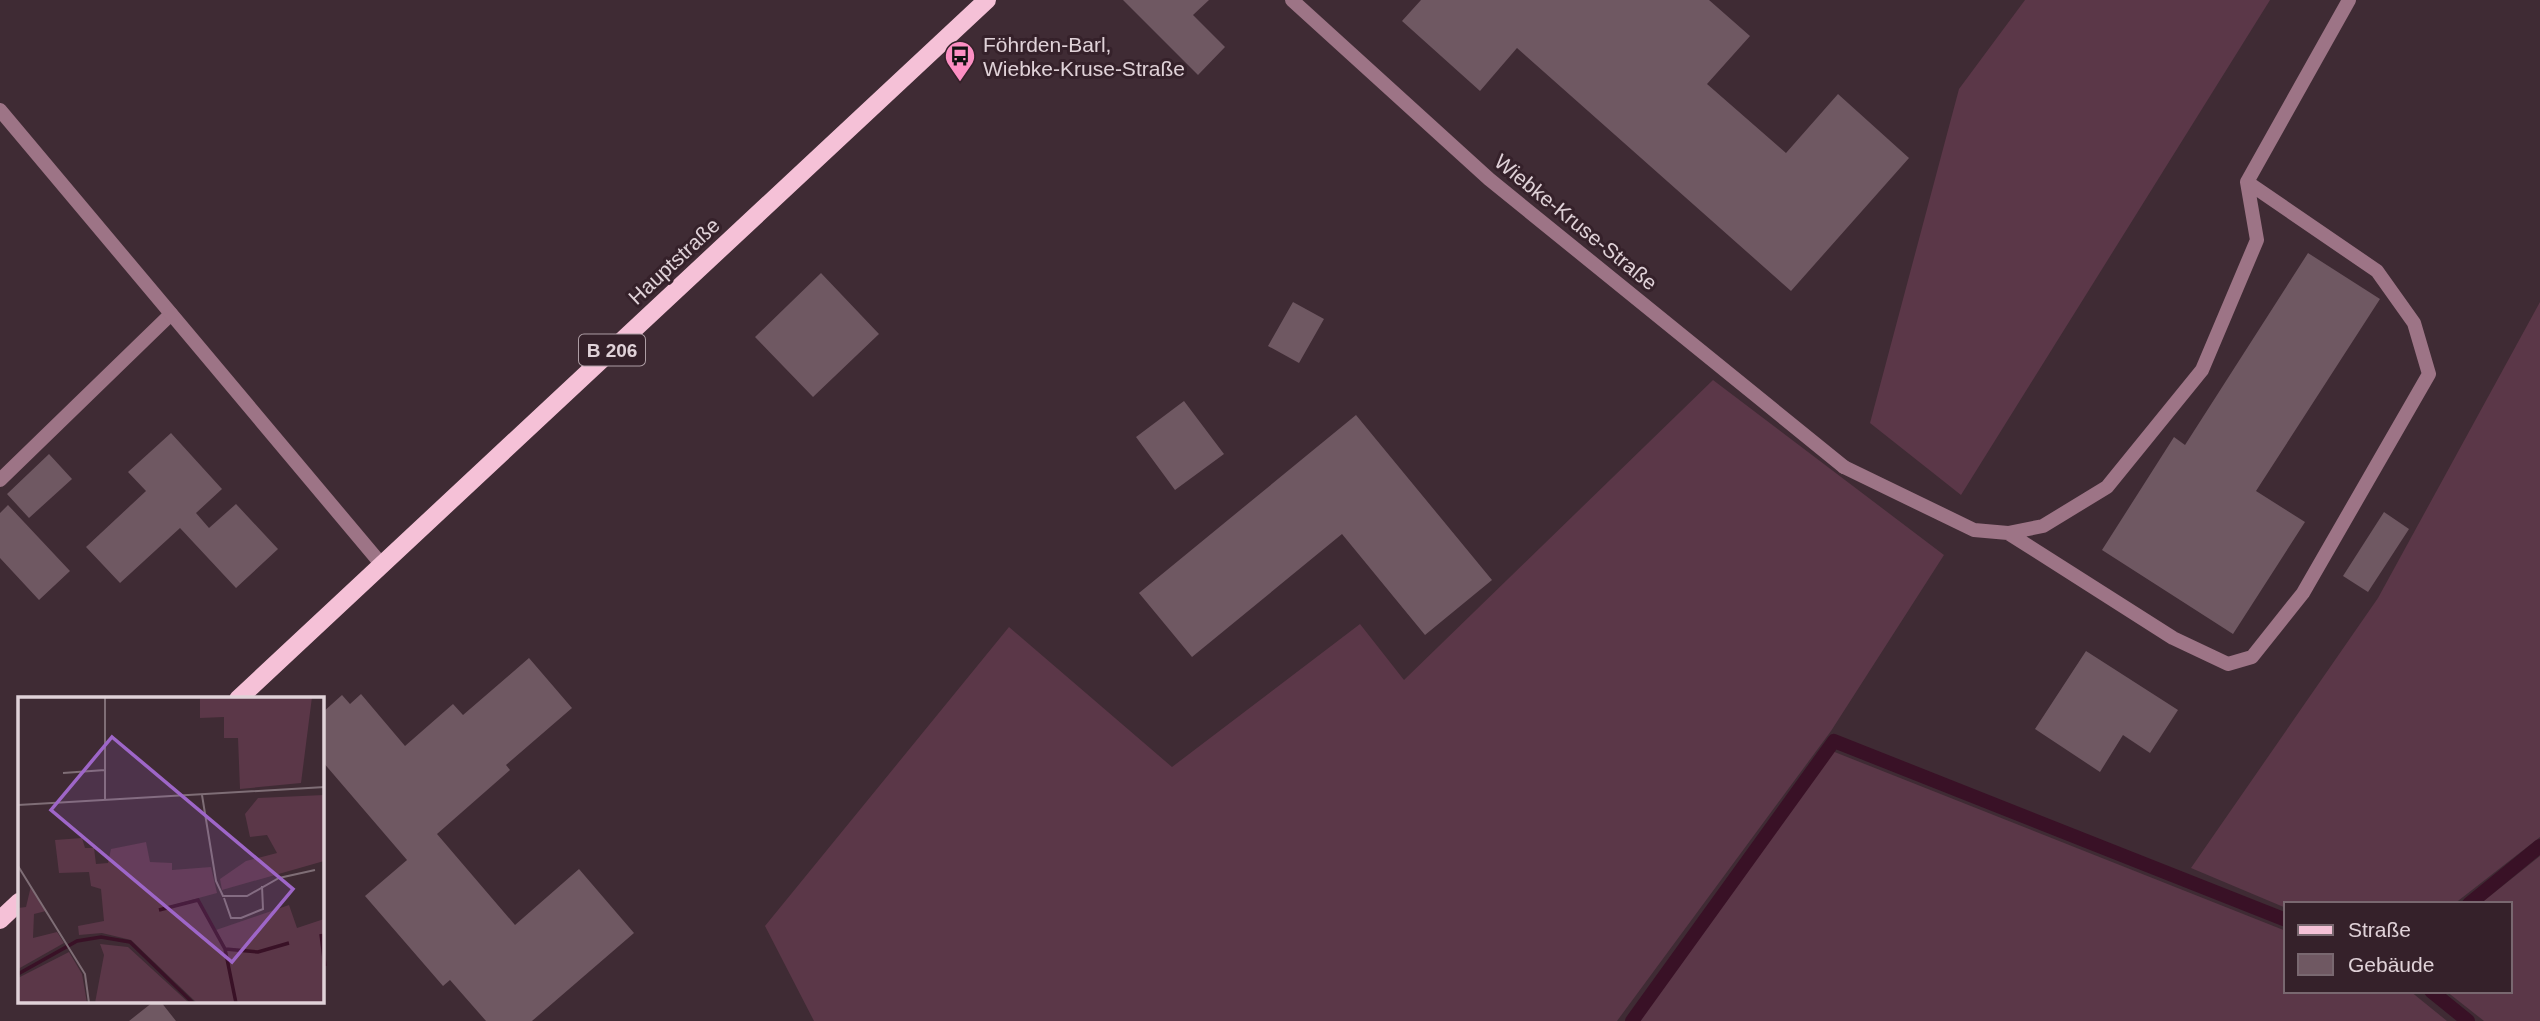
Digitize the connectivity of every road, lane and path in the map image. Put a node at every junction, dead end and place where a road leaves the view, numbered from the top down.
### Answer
1 (987, 0) edge
2 (1292, 0) edge
3 (2349, 0) edge
4 (0, 110) edge
5 (2247, 182) junction
6 (172, 314) junction
7 (0, 480) edge
8 (2008, 533) junction
9 (382, 565) junction
10 (240, 697) edge
11 (18, 903) edge
12 (0, 920) edge

1 - 9 main road, Hauptstraße / B 206
2 - 8 street, Wiebke-Kruse-Straße
3 - 5 street
4 - 6 street
5 - 8 street
5 - 8 street
6 - 7 street
6 - 9 street
9 - 10 main road, Hauptstraße / B 206
11 - 12 main road

